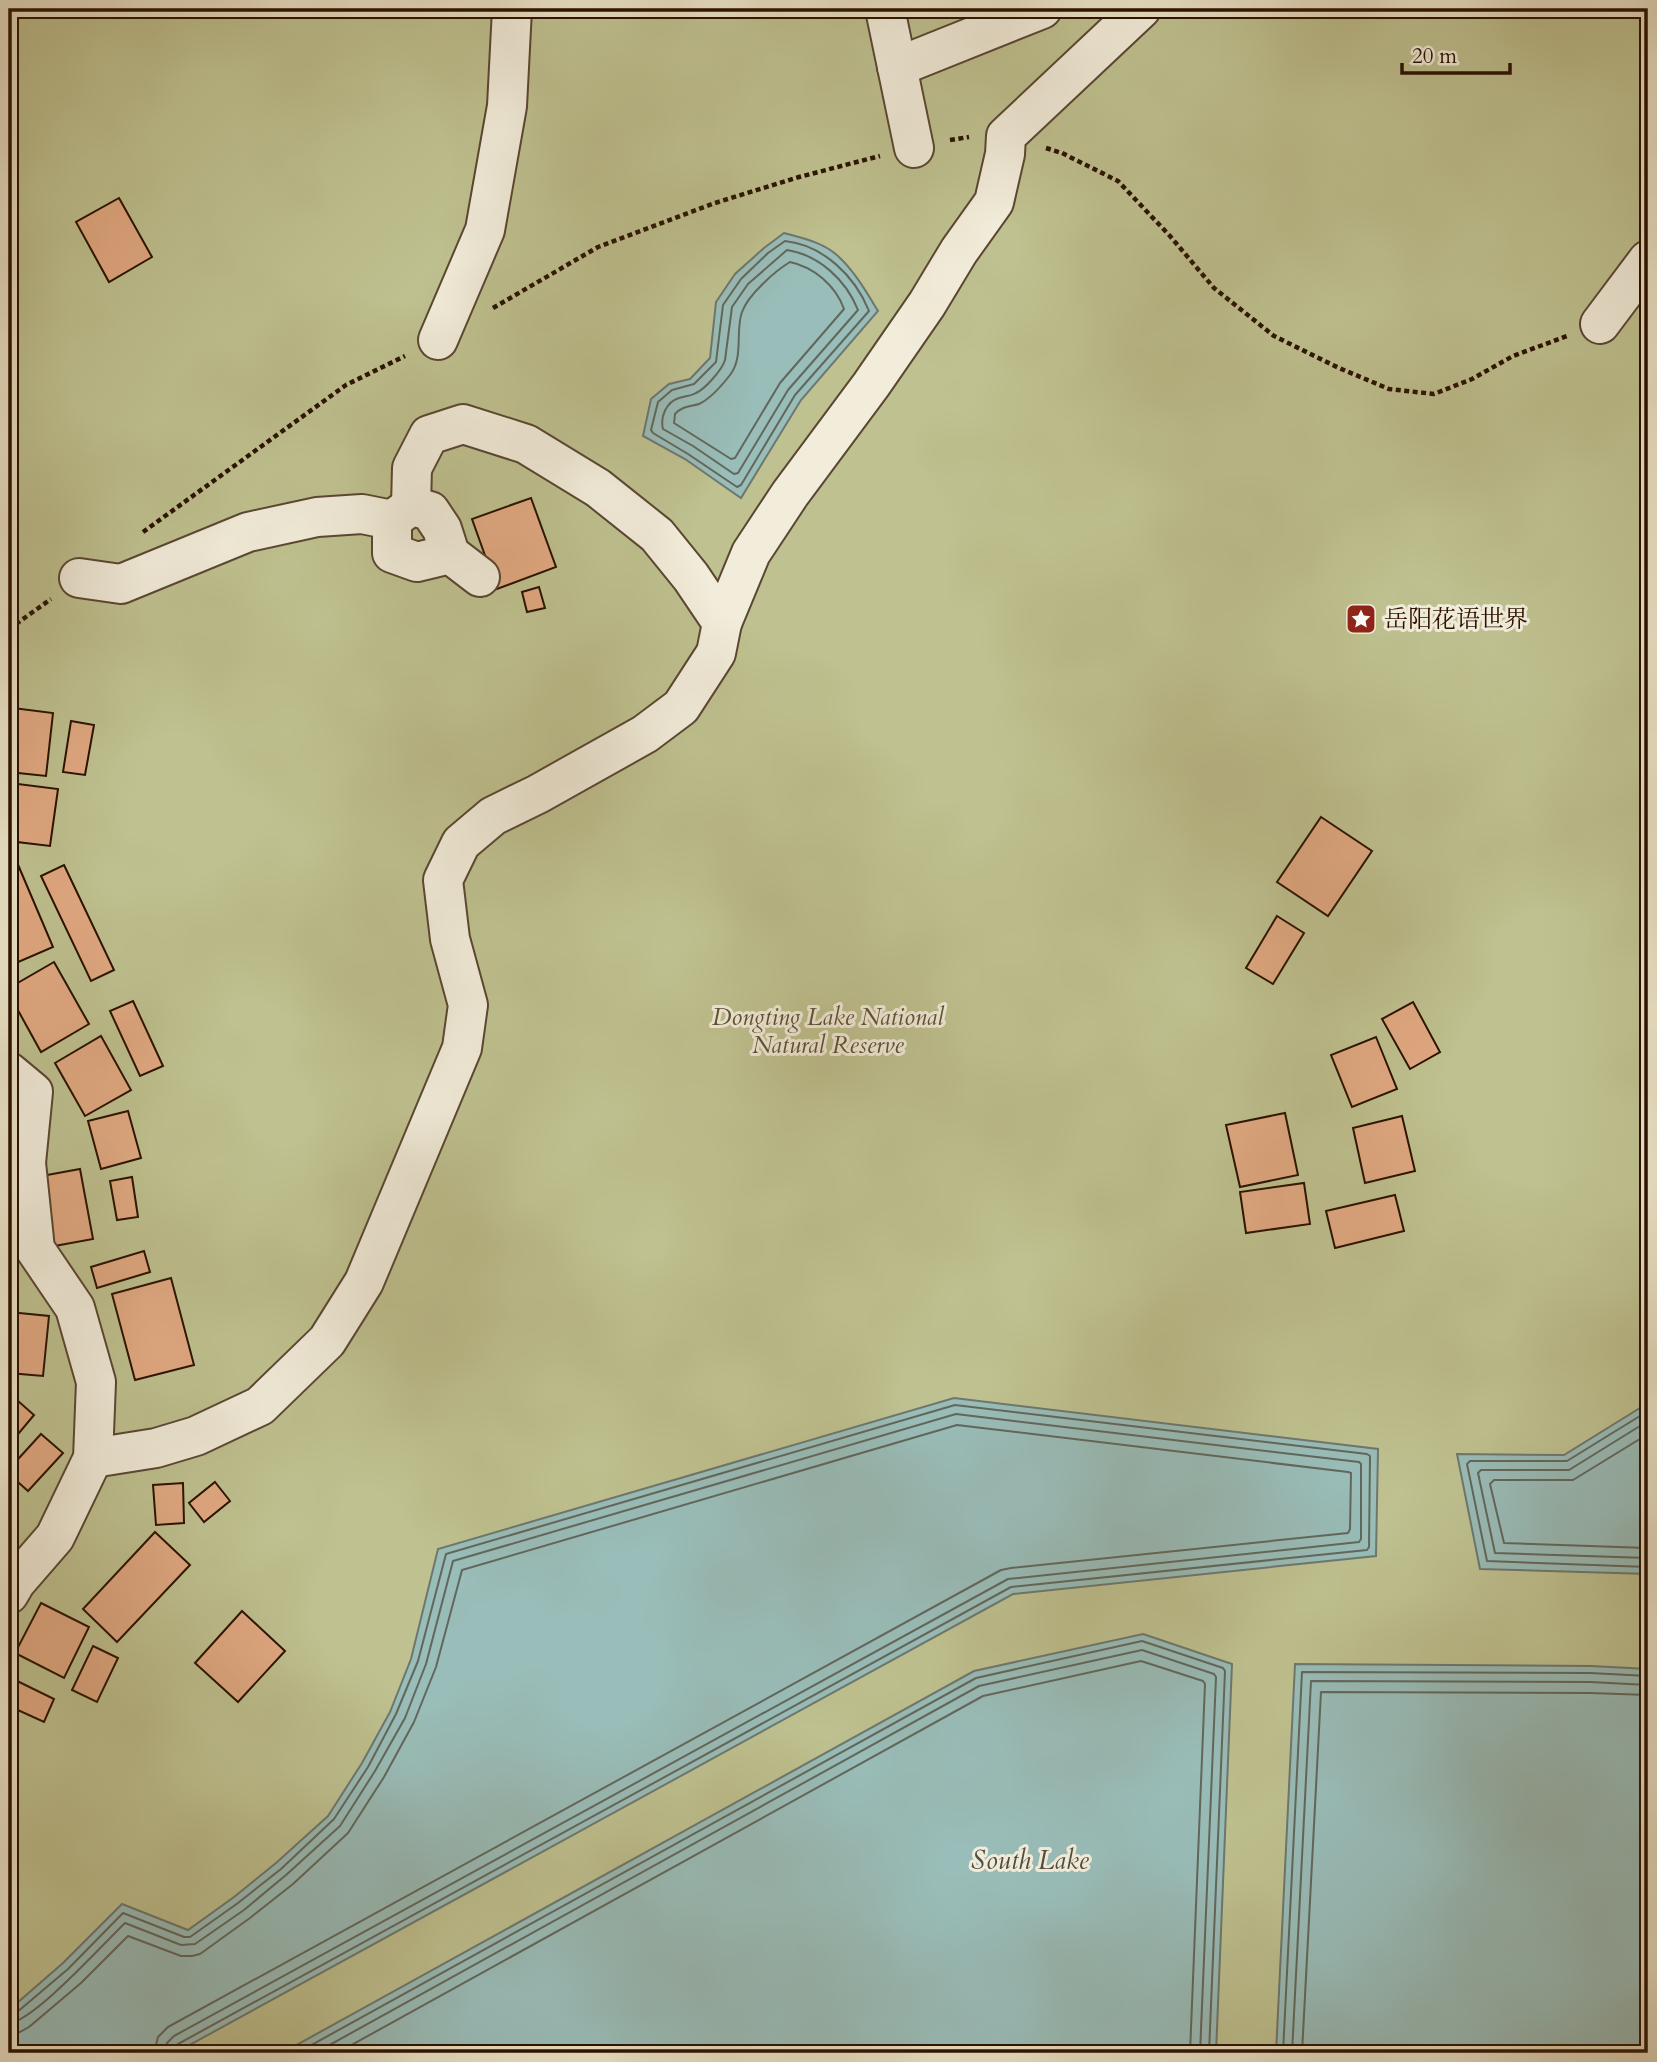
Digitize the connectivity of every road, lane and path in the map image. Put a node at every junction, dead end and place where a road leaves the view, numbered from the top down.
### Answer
1 (512, 9) edge
2 (885, 9) edge
3 (1042, 9) edge
4 (1142, 9) edge
5 (897, 67) junction
6 (1006, 136) junction
7 (914, 148) junction
8 (1648, 260) edge
9 (1600, 324) joint
10 (438, 340) junction
11 (401, 513) junction
12 (135, 538) dead end
13 (450, 554) junction
14 (480, 577) dead end
15 (79, 578) joint
16 (722, 623) junction
17 (9, 629) edge
18 (9, 1072) edge
19 (93, 1458) junction
20 (9, 1594) edge

1 - 10 street
2 - 5 street
3 - 5 street
4 - 6 street
5 - 7 street
6 - 7 path
6 - 9 path
6 - 16 street
7 - 10 path
8 - 9 street
10 - 12 path
11 - 13 street
11 - 13 street
11 - 15 street
11 - 16 street
13 - 14 street
15 - 17 path
16 - 19 street
18 - 19 street
19 - 20 street

